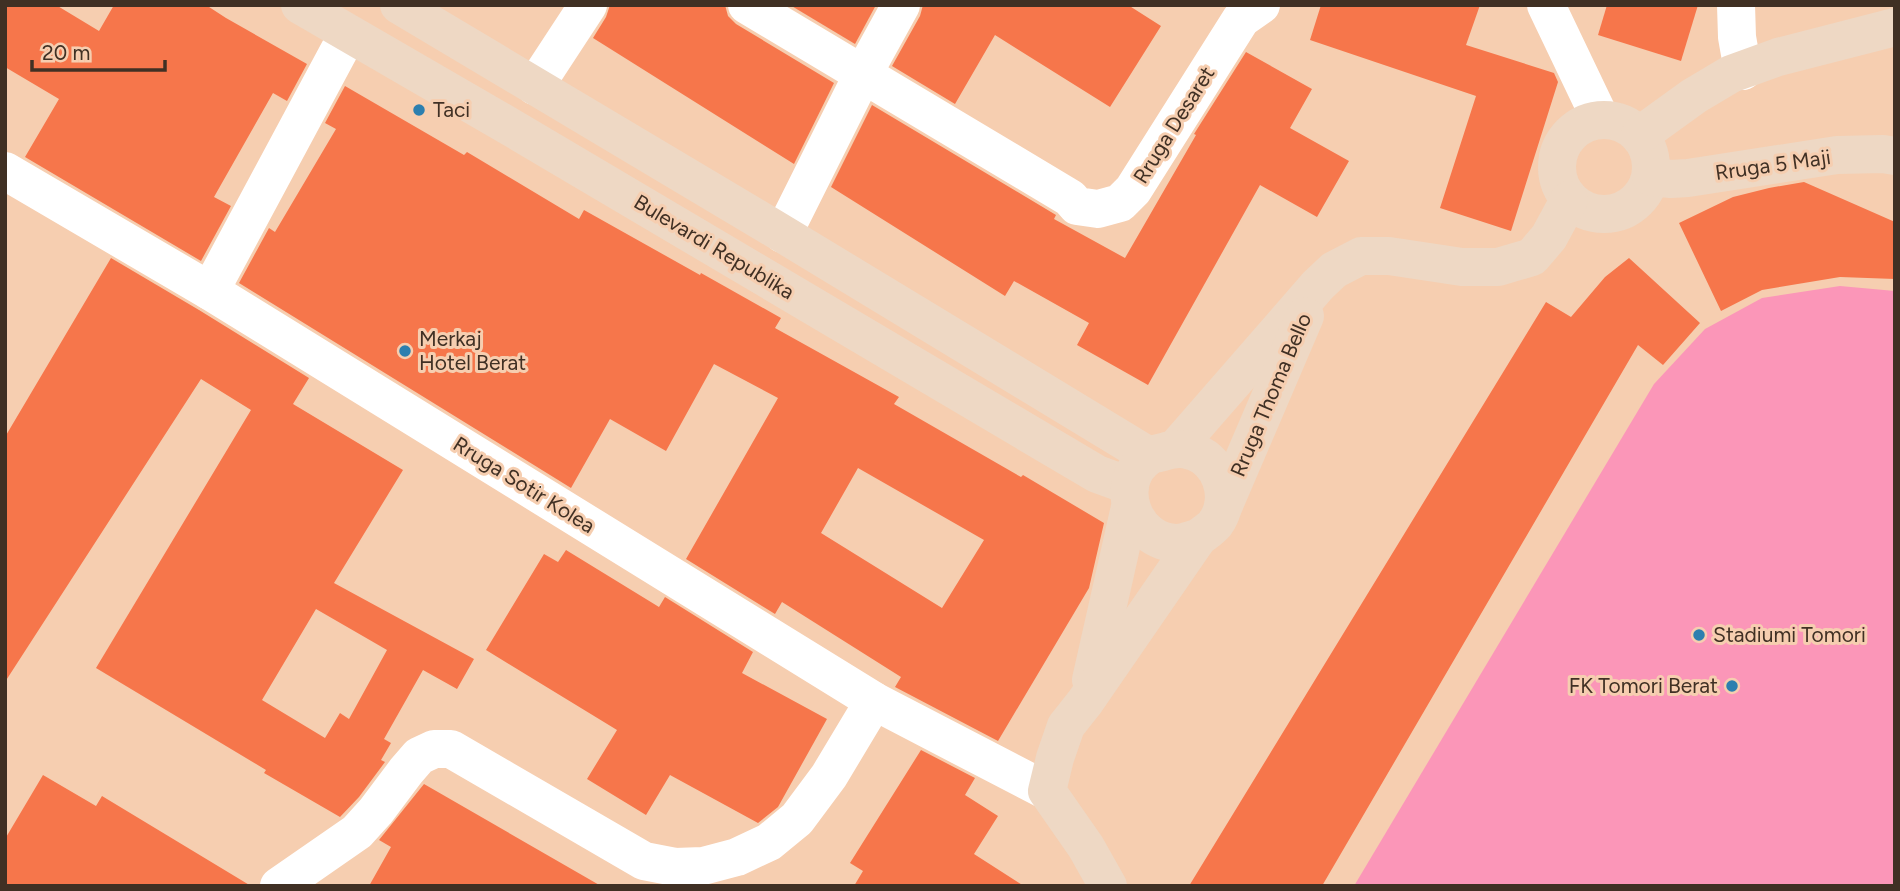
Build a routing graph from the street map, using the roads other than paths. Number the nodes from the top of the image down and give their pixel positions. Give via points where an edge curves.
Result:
1 (300, 5) edge
2 (399, 5) edge
3 (587, 5) edge
4 (747, 5) edge
5 (901, 5) edge
6 (1546, 5) edge
7 (1736, 5) edge
8 (1238, 10) edge
9 (1895, 27) edge
10 (348, 34) junction
11 (1743, 71) junction
12 (863, 74) junction
13 (535, 86) junction
14 (1601, 120) junction
15 (1640, 135) junction
16 (1895, 156) edge
17 (5, 171) edge
18 (1651, 177) junction
19 (1569, 200) junction
20 (783, 234) junction
21 (1318, 285) junction
22 (210, 291) junction
23 (1146, 474) junction
24 (1224, 505) junction
25 (1198, 538) junction
26 (874, 701) junction
27 (1086, 702) junction
28 (1047, 791) junction
29 (279, 886) edge
30 (1108, 886) edge

1 - 10 street, Bulevardi Republika
2 - 13 street
3 - 13 street
4 - 12 street, Rruga Desaret
5 - 12 street
6 - 14 street
7 - 11 street
8 - 12 street, Rruga Desaret via 1133,190 1120,203 1098,209 1077,206
9 - 11 street via 1778,57
10 - 22 street
10 - 23 street, Bulevardi Republika via 1097,474
11 - 15 street via 1694,96
12 - 20 street
13 - 20 street
14 - 15 street via 1622,123
14 - 19 street via 1580,126 1564,141 1557,160 1558,181
15 - 18 street via 1650,155
16 - 18 street, Rruga 5 Maji via 1837,155 1688,177
17 - 22 street, Rruga Sotir Kolea
18 - 19 street via 1643,196 1627,209 1607,215 1586,211
19 - 21 street, Rruga Thoma Bello via 1532,257 1498,267 1462,267 1361,256
20 - 23 street
21 - 23 street, Rruga Thoma Bello
21 - 24 street, Rruga Thoma Bello
22 - 26 street, Rruga Sotir Kolea
23 - 24 street, Rruga Thoma Bello via 1197,452 1213,464 1223,484
23 - 25 street via 1140,526 1157,538 1178,543
23 - 27 street, Rruga Thoma Bello
24 - 25 street, Rruga Thoma Bello via 1215,524
25 - 27 street, Rruga Thoma Bello
26 - 28 street, Rruga Sotir Kolea
26 - 29 street via 830,776 797,820 769,842 737,857 703,866 644,861 452,749 434,749 419,756 357,832
27 - 28 street, Rruga Thoma Bello via 1066,726
28 - 30 street

